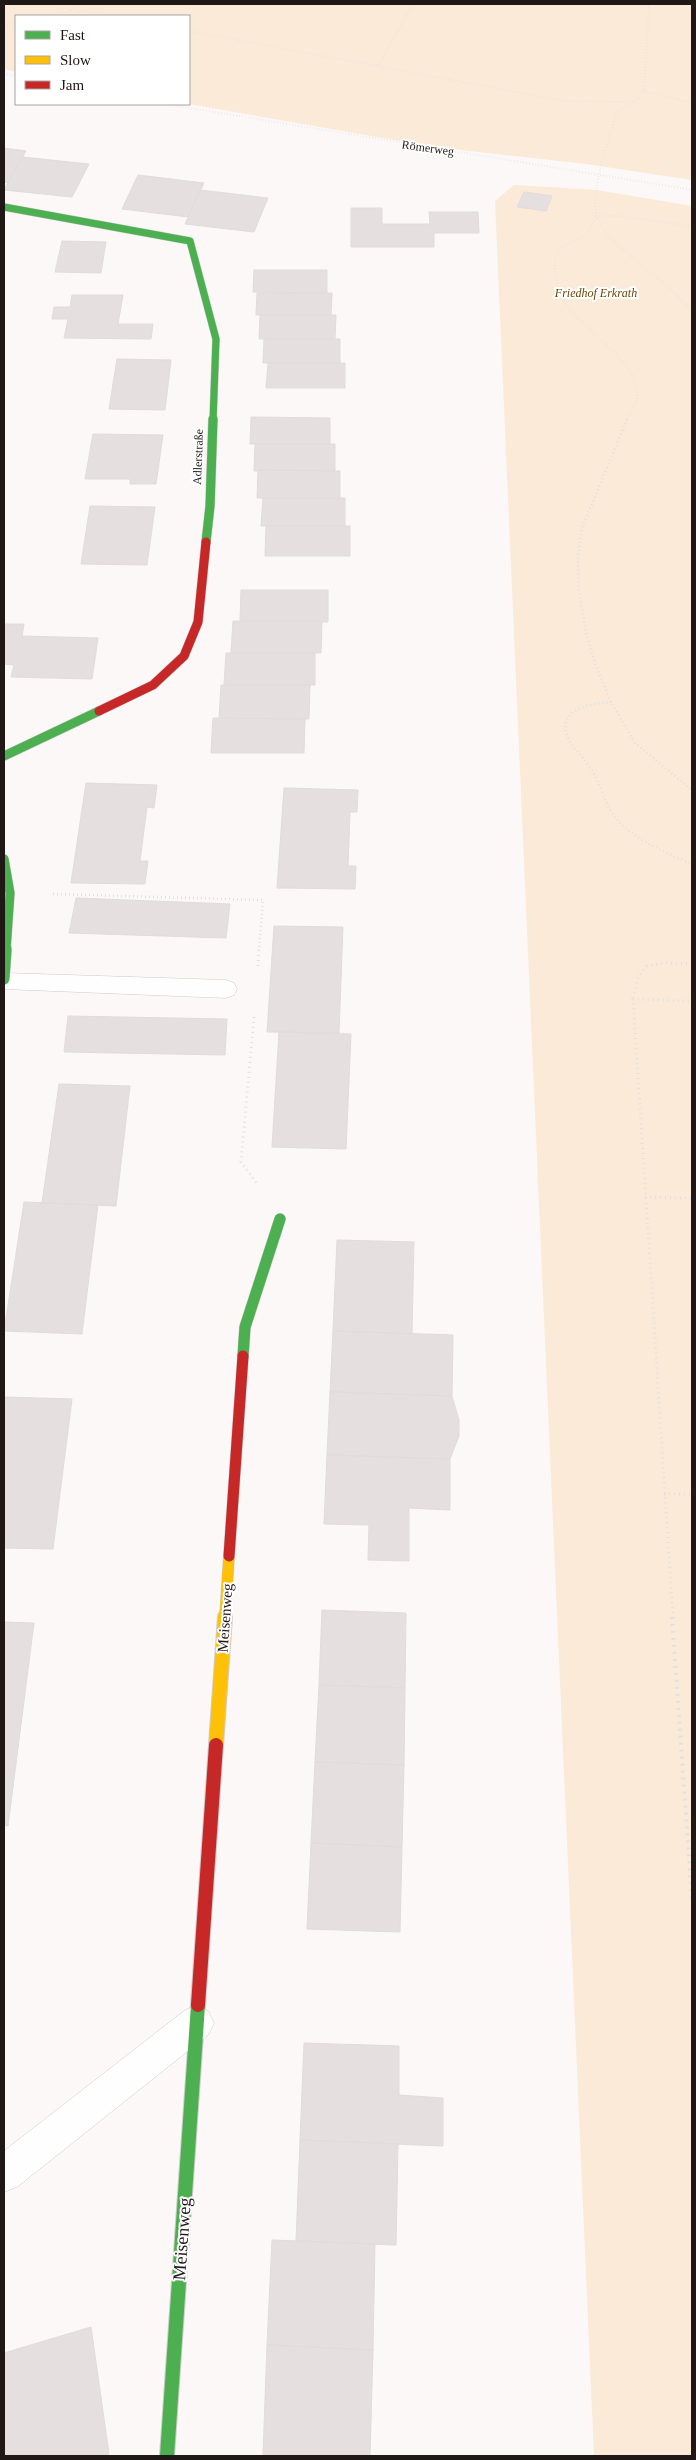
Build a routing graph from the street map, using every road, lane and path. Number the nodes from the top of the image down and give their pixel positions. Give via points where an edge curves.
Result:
1 (78, 4) edge
2 (414, 4) edge
3 (638, 4) edge
4 (71, 10) junction
5 (55, 15) edge
6 (102, 15) edge
7 (190, 31) edge
8 (378, 65) junction
9 (644, 91) junction
10 (635, 102) junction
11 (692, 103) edge
12 (169, 105) edge
13 (601, 173) junction
14 (692, 190) edge
15 (4, 208) edge
16 (596, 216) junction
17 (692, 226) edge
18 (692, 312) edge
19 (611, 702) junction
20 (4, 756) edge
21 (692, 790) edge
22 (4, 858) edge
23 (692, 864) edge
24 (692, 964) edge
25 (4, 980) edge
26 (226, 989) dead end
27 (633, 998) junction
28 (692, 1001) edge
29 (645, 1197) junction
30 (692, 1198) edge
31 (280, 1219) dead end
32 (664, 1494) junction
33 (692, 1494) edge
34 (691, 1868) edge
35 (692, 1900) edge
36 (196, 2023) junction
37 (4, 2174) edge
38 (167, 2456) edge

1 - 4 path
2 - 8 path
3 - 9 path via 649,5
4 - 5 path
4 - 6 path
7 - 8 path
8 - 10 path via 565,101
9 - 10 path
9 - 11 path
10 - 13 path via 617,111
12 - 13 path, Römerweg via 289,127
13 - 14 path, Römerweg
13 - 16 path via 595,198
15 - 20 street, Adlerstraße via 190,240 216,339 208,525 198,622 184,656 153,684
16 - 17 path
16 - 18 path via 609,238 672,290
16 - 19 path via 584,235 562,244 555,255 554,269 560,293 571,314 612,351 636,382 637,396 582,528 578,557 579,592 586,633
19 - 21 path via 635,744
19 - 23 path via 577,708 568,716 569,740 593,773 604,802 614,817 634,834
22 - 25 street via 10,893
24 - 27 path via 647,966 638,977
25 - 26 lane
27 - 28 path
27 - 29 path
29 - 30 path
29 - 32 path
31 - 36 street, Meisenweg via 245,1327
32 - 33 path
32 - 34 path
34 - 35 path
36 - 37 street
36 - 38 street, Meisenweg

